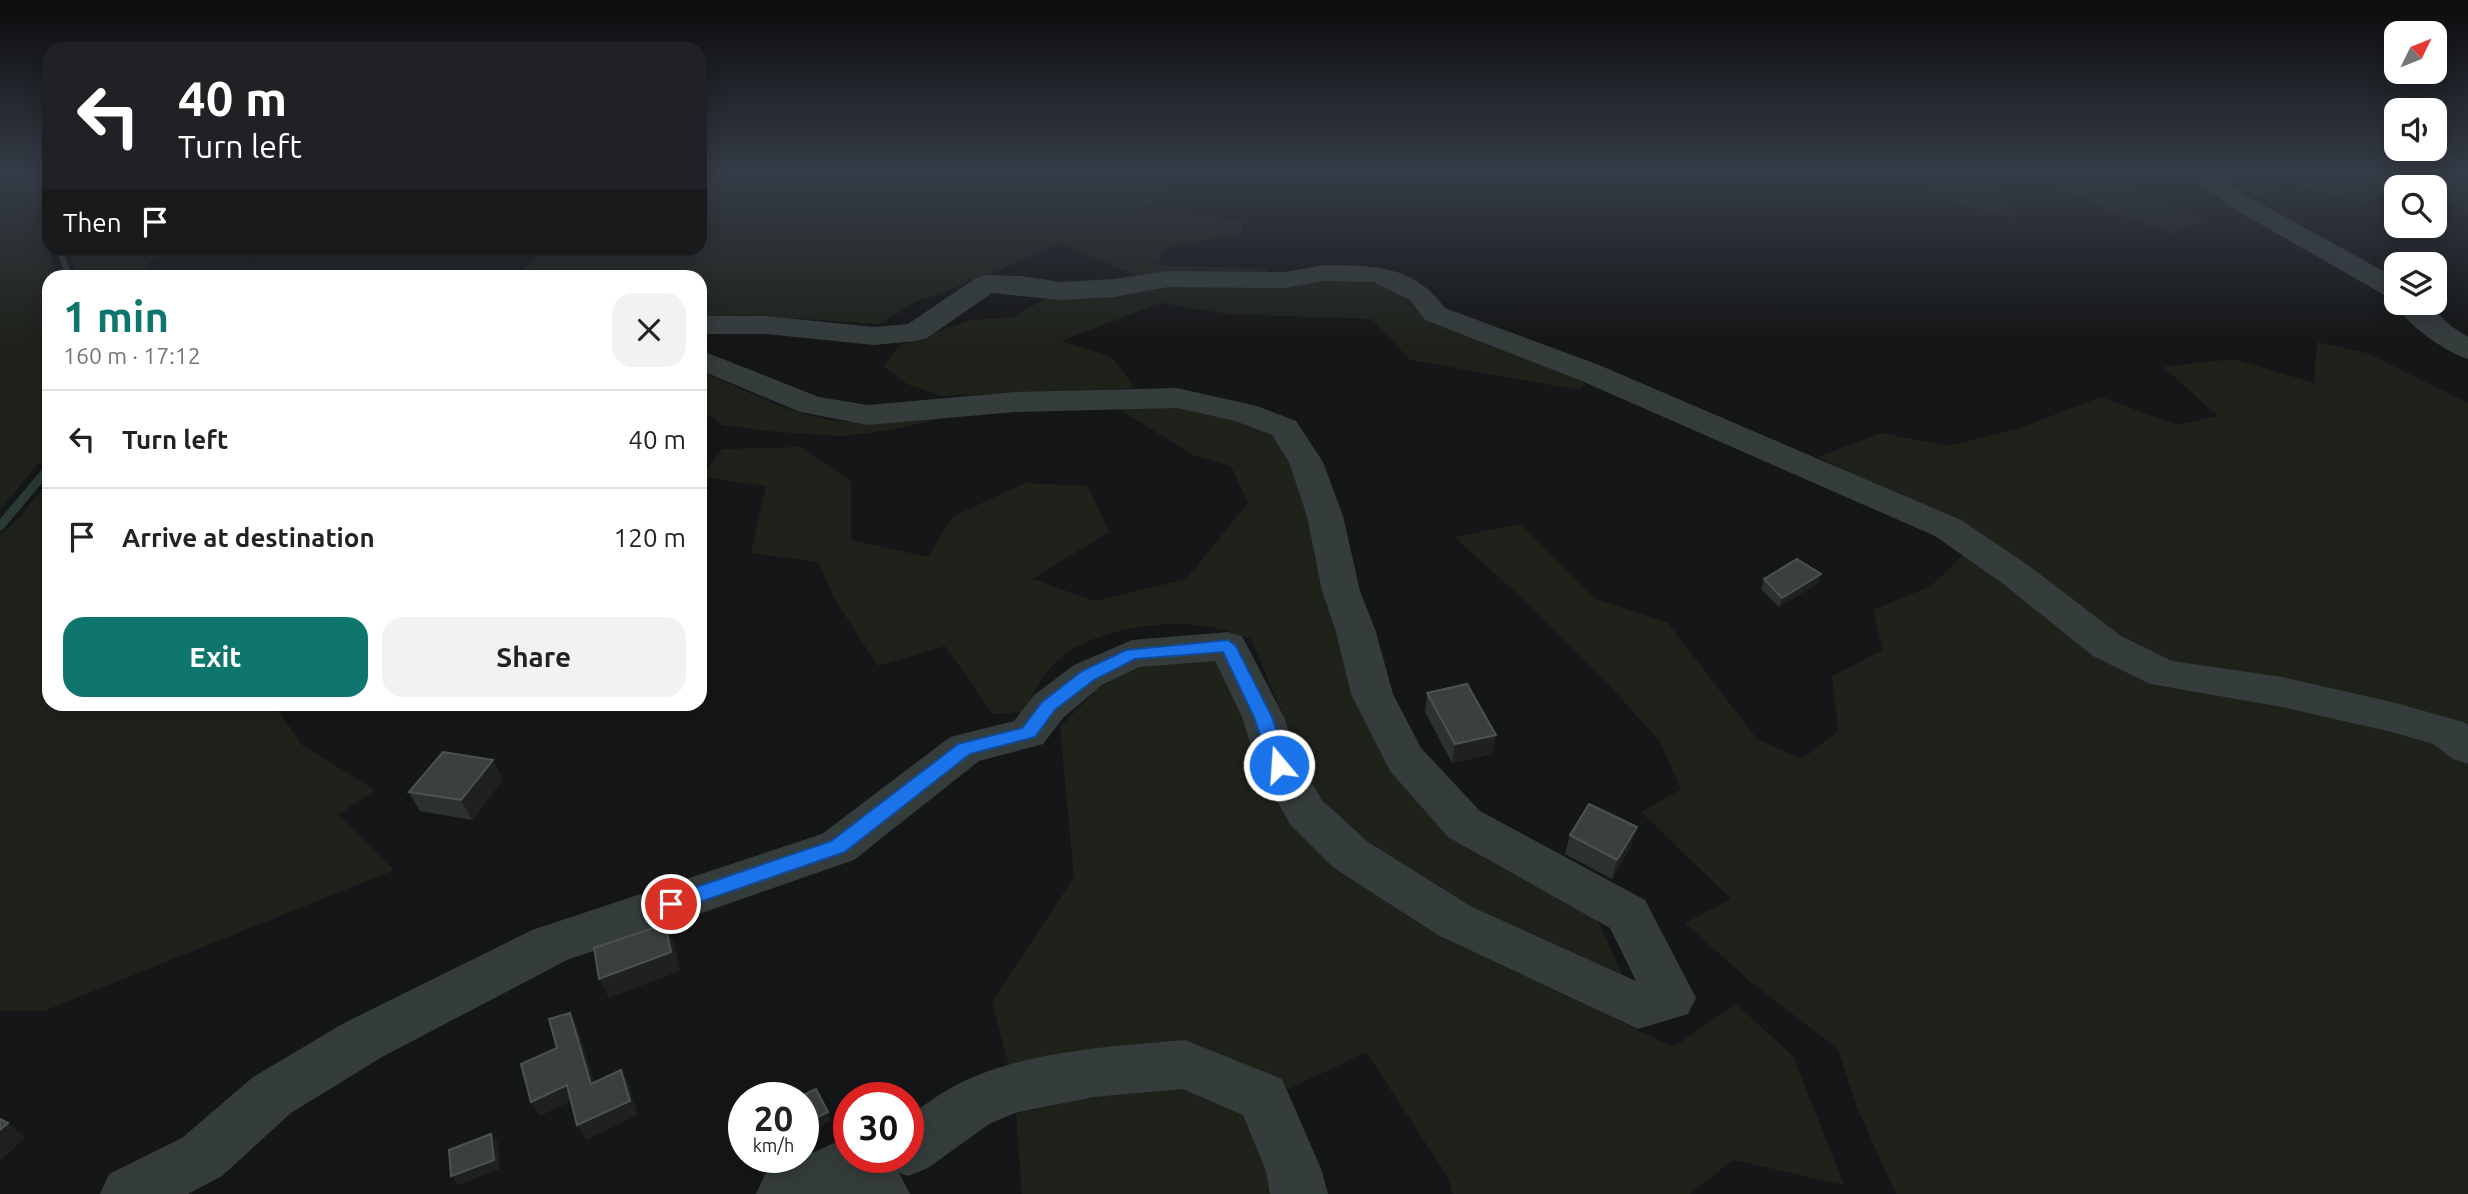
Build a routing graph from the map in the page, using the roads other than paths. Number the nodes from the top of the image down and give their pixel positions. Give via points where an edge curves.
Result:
1 (2287, 229) edge
2 (2384, 283) edge
3 (2422, 315) edge
4 (707, 325) edge
5 (2468, 350) edge
6 (707, 362) edge
7 (2468, 748) edge
8 (924, 1138) edge
9 (891, 1173) edge
10 (129, 1194) edge
11 (785, 1194) edge
12 (882, 1194) edge
13 (1299, 1194) edge

1 - 2 street
3 - 5 street
4 - 7 street via 766,325 874,336 916,332 986,284 1061,291 1168,279 1284,280 1324,273 1378,274 1420,294 1435,314 1588,372 1948,528 2107,646 2164,674 2282,692 2392,717 2448,733
6 - 10 street via 811,405 868,415 1015,402 1177,398 1245,413 1284,428 1306,462 1372,694 1405,759 1464,824 1628,914 1670,998 1638,1006 1455,920 1351,855 1306,812 1279,765 1263,717 1228,646 1132,654 1088,675 1049,706 1028,733 965,748 838,847 550,945 363,1040 272,1095 202,1157
8 - 13 street via 970,1107 1012,1089 1094,1072 1185,1064 1263,1097
9 - 12 street
11 - 12 street via 843,1166

